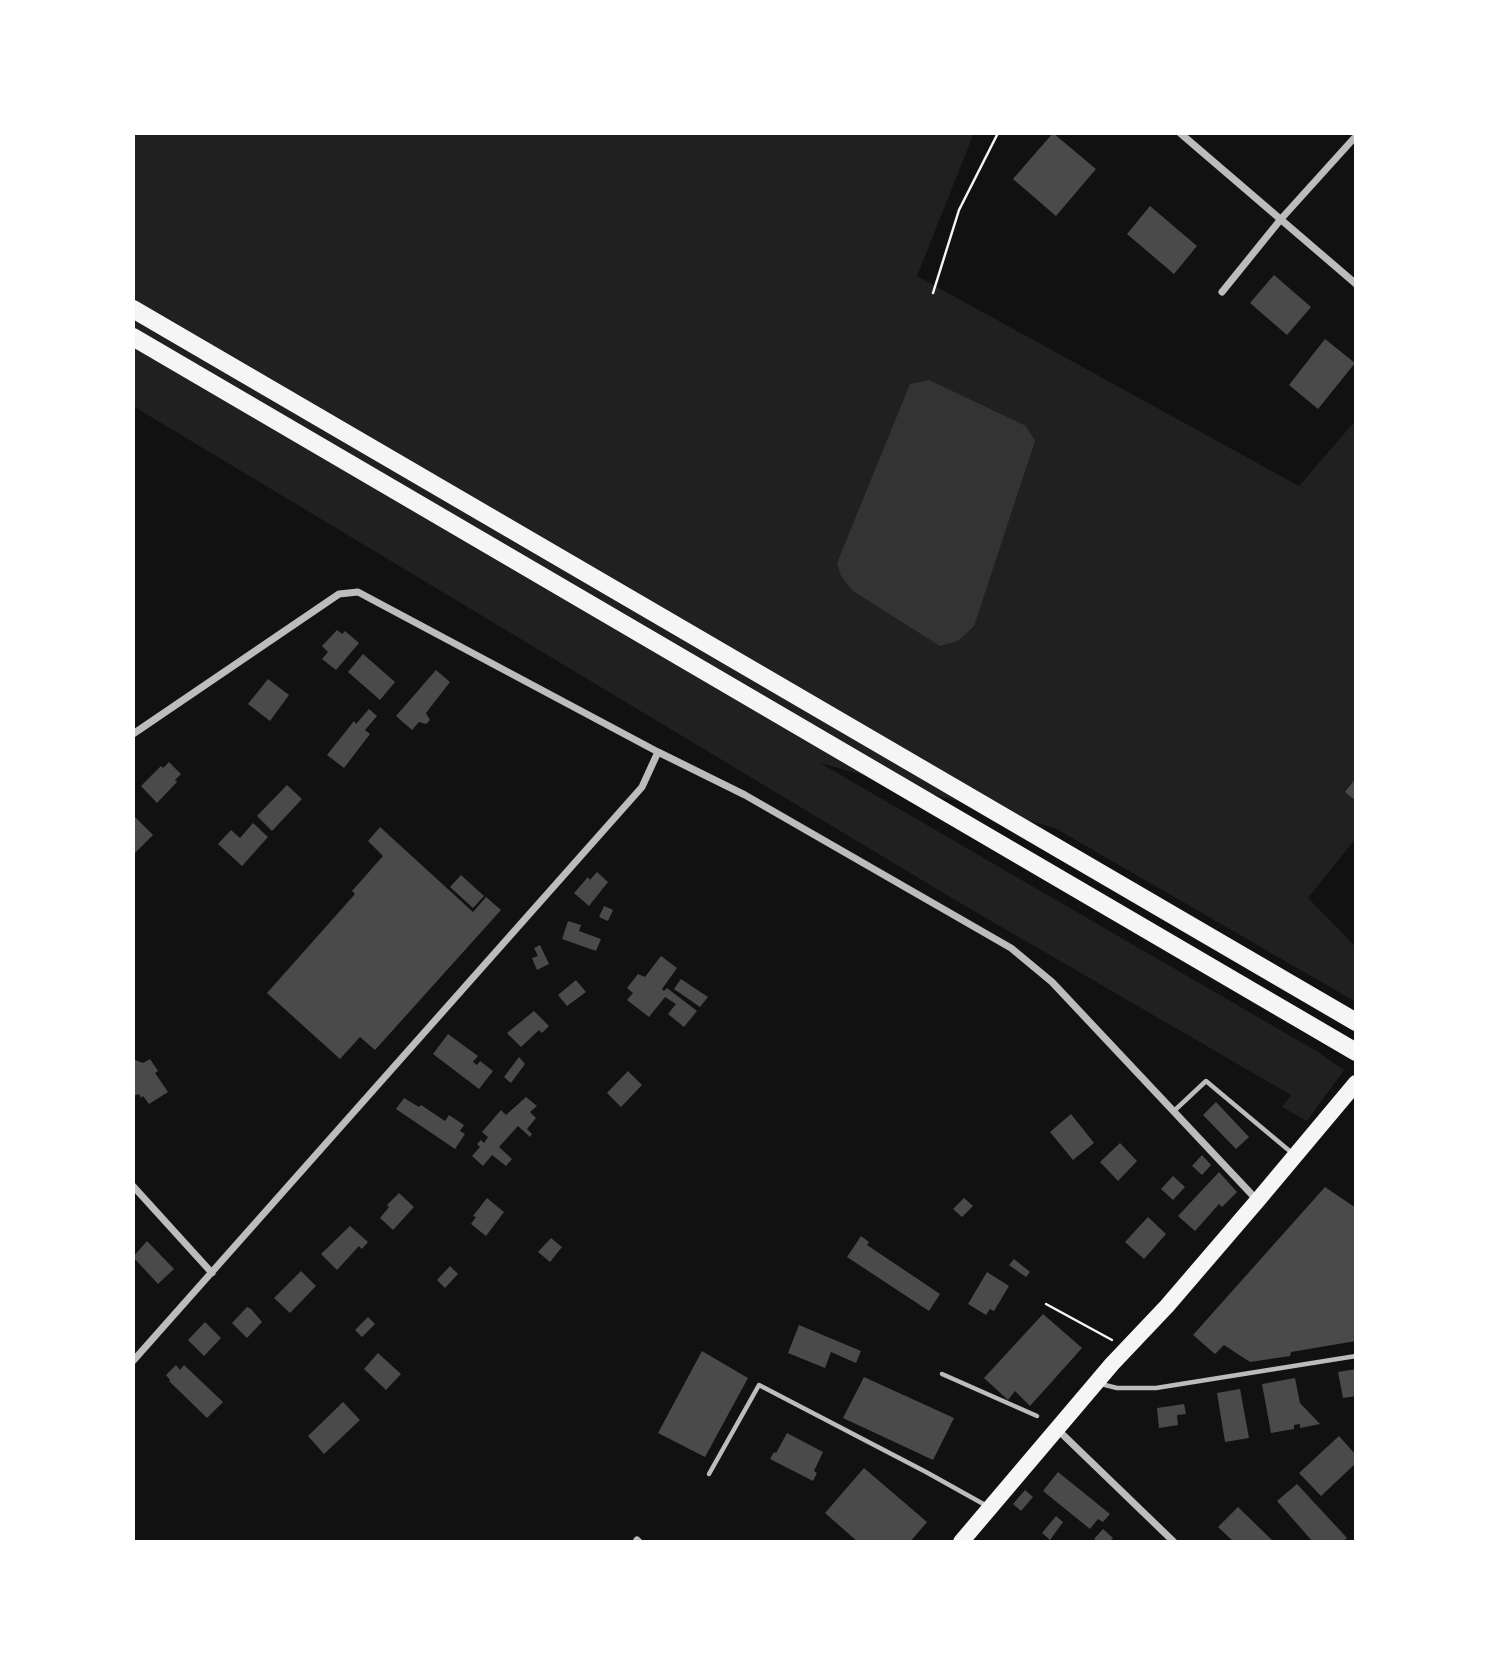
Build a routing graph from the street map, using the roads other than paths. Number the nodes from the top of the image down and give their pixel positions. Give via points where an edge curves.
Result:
1 (1180, 133) edge
2 (1356, 136) edge
3 (1281, 219) junction
4 (1356, 284) edge
5 (1222, 292) dead end
6 (133, 309) edge
7 (133, 337) edge
8 (133, 734) edge
9 (658, 752) junction
10 (1356, 1022) edge
11 (1356, 1052) edge
12 (1356, 1083) edge
13 (1173, 1112) junction
14 (1295, 1156) junction
15 (133, 1186) edge
16 (1258, 1200) junction
17 (212, 1273) junction
18 (1356, 1356) edge
19 (133, 1361) edge
20 (942, 1374) dead end
21 (1097, 1383) junction
22 (1037, 1416) dead end
23 (1058, 1430) junction
24 (709, 1474) dead end
25 (990, 1508) junction
26 (961, 1542) edge
27 (1174, 1542) edge

1 - 3 street
2 - 3 street
3 - 4 street
3 - 5 street
6 - 10 highway
7 - 11 highway
8 - 9 street via 339,594 358,592
9 - 13 street via 745,795 1012,948 1052,982
9 - 17 street via 642,787
12 - 14 main road
13 - 14 lane via 1206,1081
13 - 16 street
14 - 16 main road
15 - 17 street
16 - 21 main road
17 - 19 street
18 - 21 lane via 1156,1388
20 - 22 lane
21 - 23 main road
23 - 25 main road
23 - 27 street
24 - 25 lane via 759,1385
25 - 26 main road

